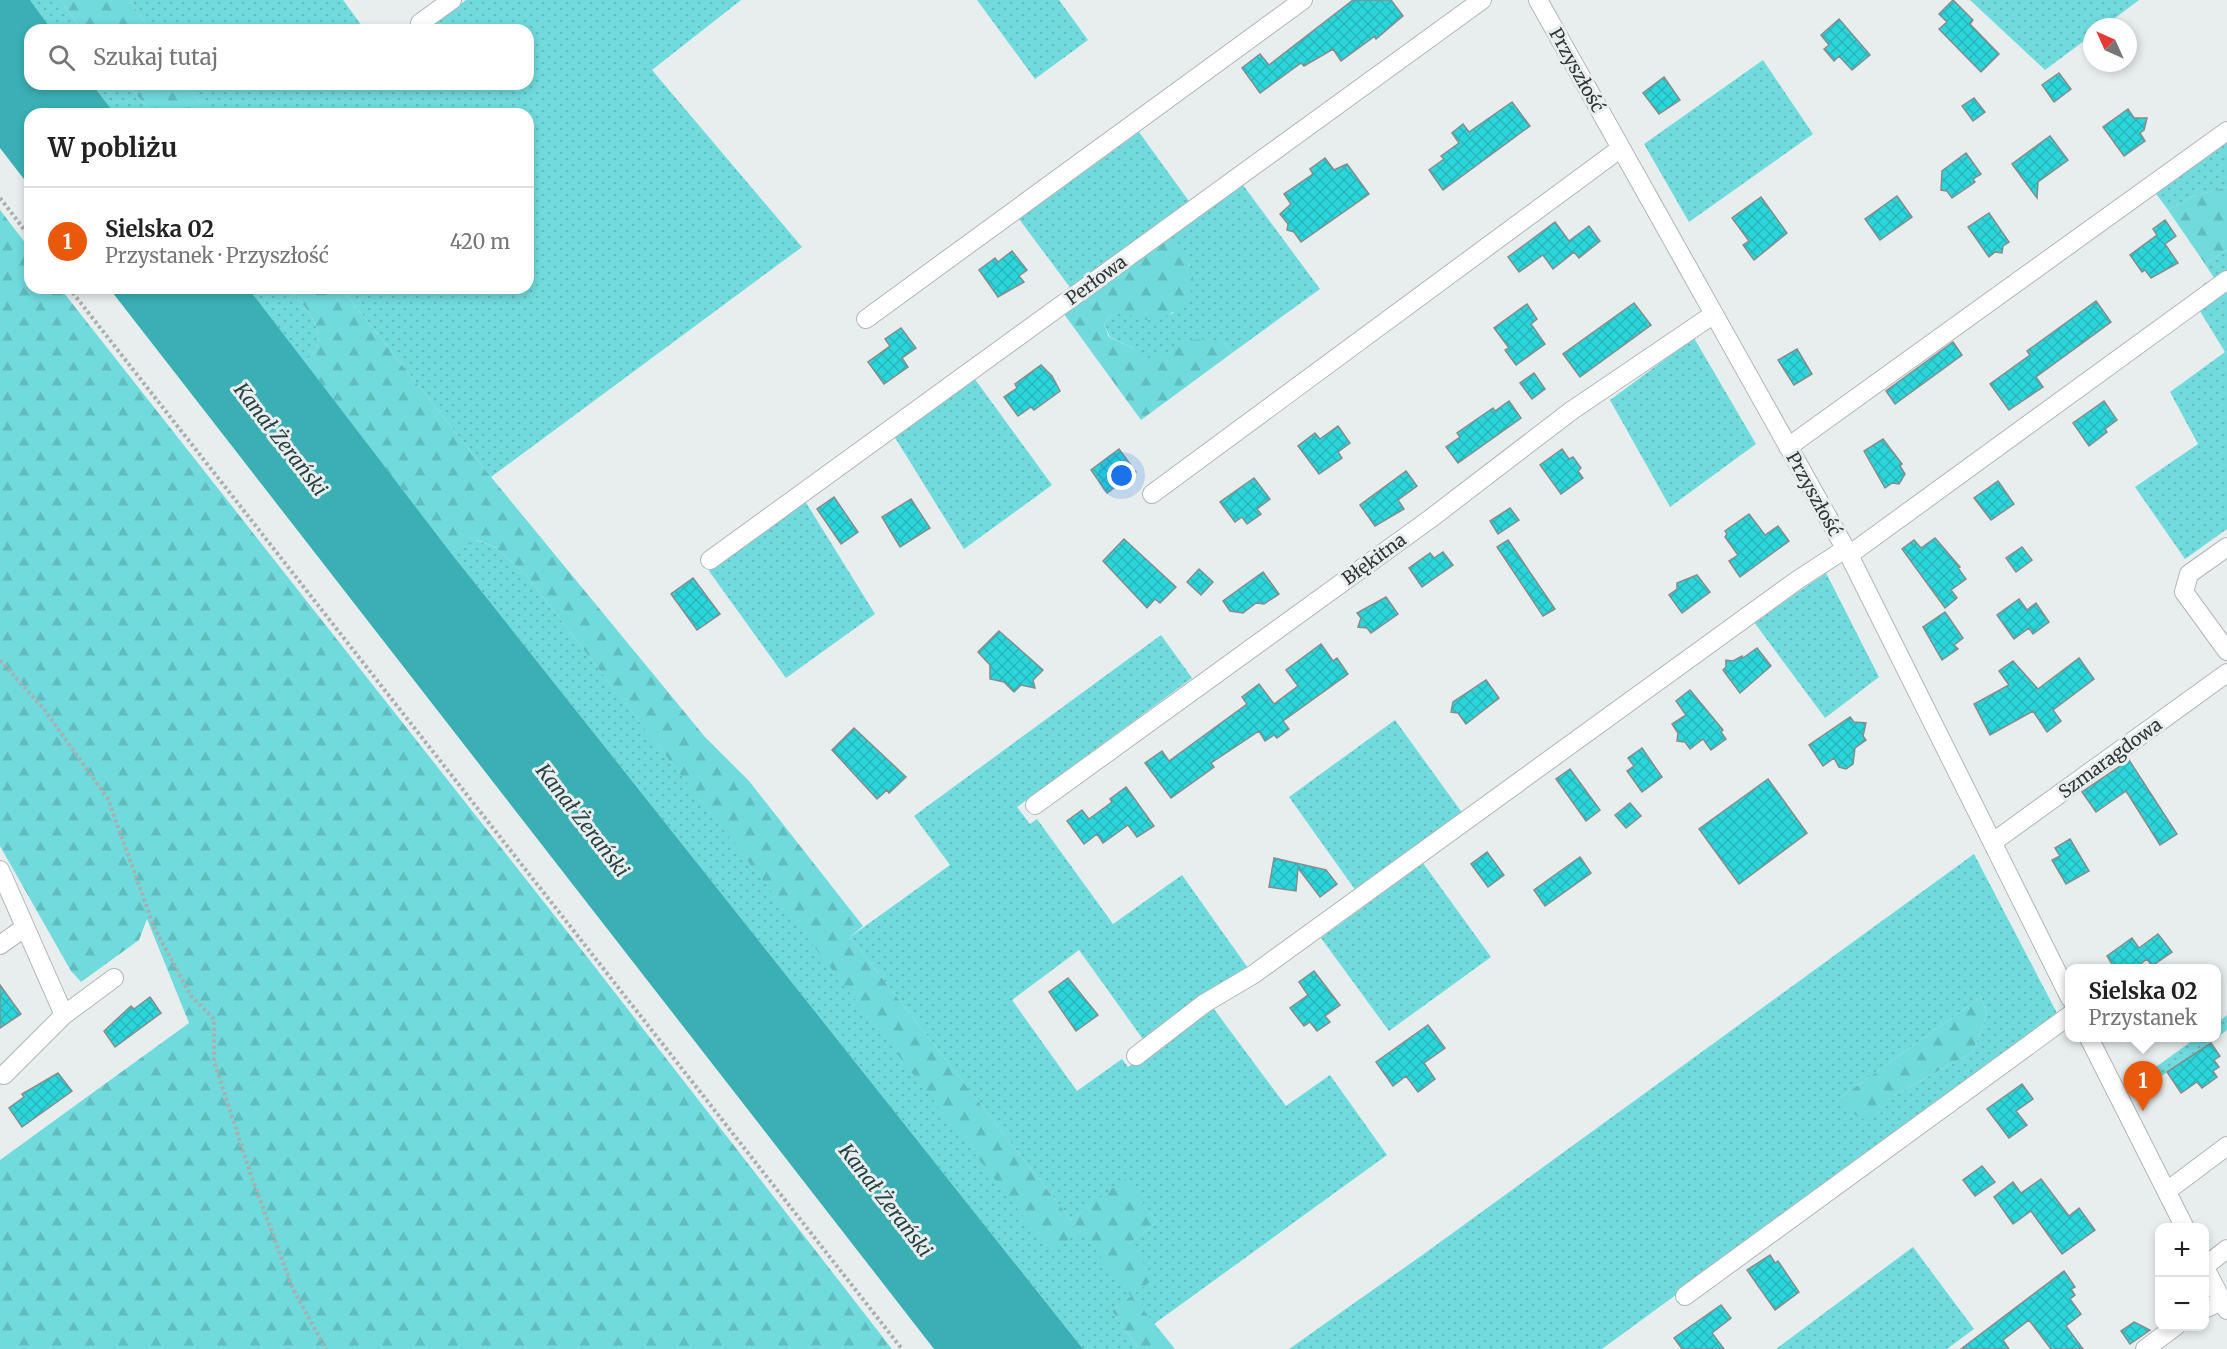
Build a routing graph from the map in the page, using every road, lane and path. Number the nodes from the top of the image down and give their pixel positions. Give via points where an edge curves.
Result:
1 (452, 0) edge
2 (1303, 0) edge
3 (1482, 0) edge
4 (1538, 0) edge
5 (420, 23) dead end
6 (2227, 131) edge
7 (1621, 148) junction
8 (0, 198) edge
9 (24, 229) edge
10 (2227, 280) edge
11 (74, 294) edge
12 (1714, 314) junction
13 (866, 319) dead end
14 (1788, 447) junction
15 (1152, 494) dead end
16 (2227, 547) edge
17 (1847, 552) junction
18 (710, 560) dead end
19 (2227, 651) edge
20 (0, 660) edge
21 (2227, 673) edge
22 (1035, 805) dead end
23 (1993, 842) junction
24 (0, 870) edge
25 (24, 928) junction
26 (0, 945) edge
27 (114, 978) dead end
28 (2065, 989) edge
29 (64, 1015) junction
30 (2065, 1019) edge
31 (2091, 1042) edge
32 (1136, 1056) dead end
33 (4, 1076) dead end
34 (2227, 1146) edge
35 (2167, 1191) junction
36 (2183, 1223) edge
37 (2227, 1249) edge
38 (2209, 1263) edge
39 (2209, 1274) edge
40 (1685, 1296) dead end
41 (2225, 1306) edge
42 (2209, 1308) edge
43 (2169, 1331) edge
44 (326, 1349) edge
45 (902, 1349) edge
46 (2145, 1349) edge

1 - 5 street
2 - 13 street
3 - 18 street, Perłowa
4 - 7 street, Przyszłość
6 - 14 street
7 - 12 street, Przyszłość
7 - 15 street
8 - 9 path
10 - 17 street
11 - 45 path
12 - 14 street, Przyszłość
12 - 22 street, Błękitna via 1571,411 1430,519
14 - 17 street, Przyszłość
16 - 19 street via 2189,574 2184,592
17 - 23 street, Przyszłość
17 - 32 street via 1796,581
20 - 44 path via 44,710 108,799 154,927 191,996 214,1019 214,1061 251,1175 293,1289
21 - 23 street, Szmaragdowa
23 - 28 street, Przyszłość
24 - 25 street
25 - 26 street
25 - 29 street
27 - 29 street
29 - 33 street
30 - 40 street
31 - 35 street
34 - 35 street
35 - 36 street
37 - 38 street
39 - 41 street
41 - 42 street
43 - 46 street

